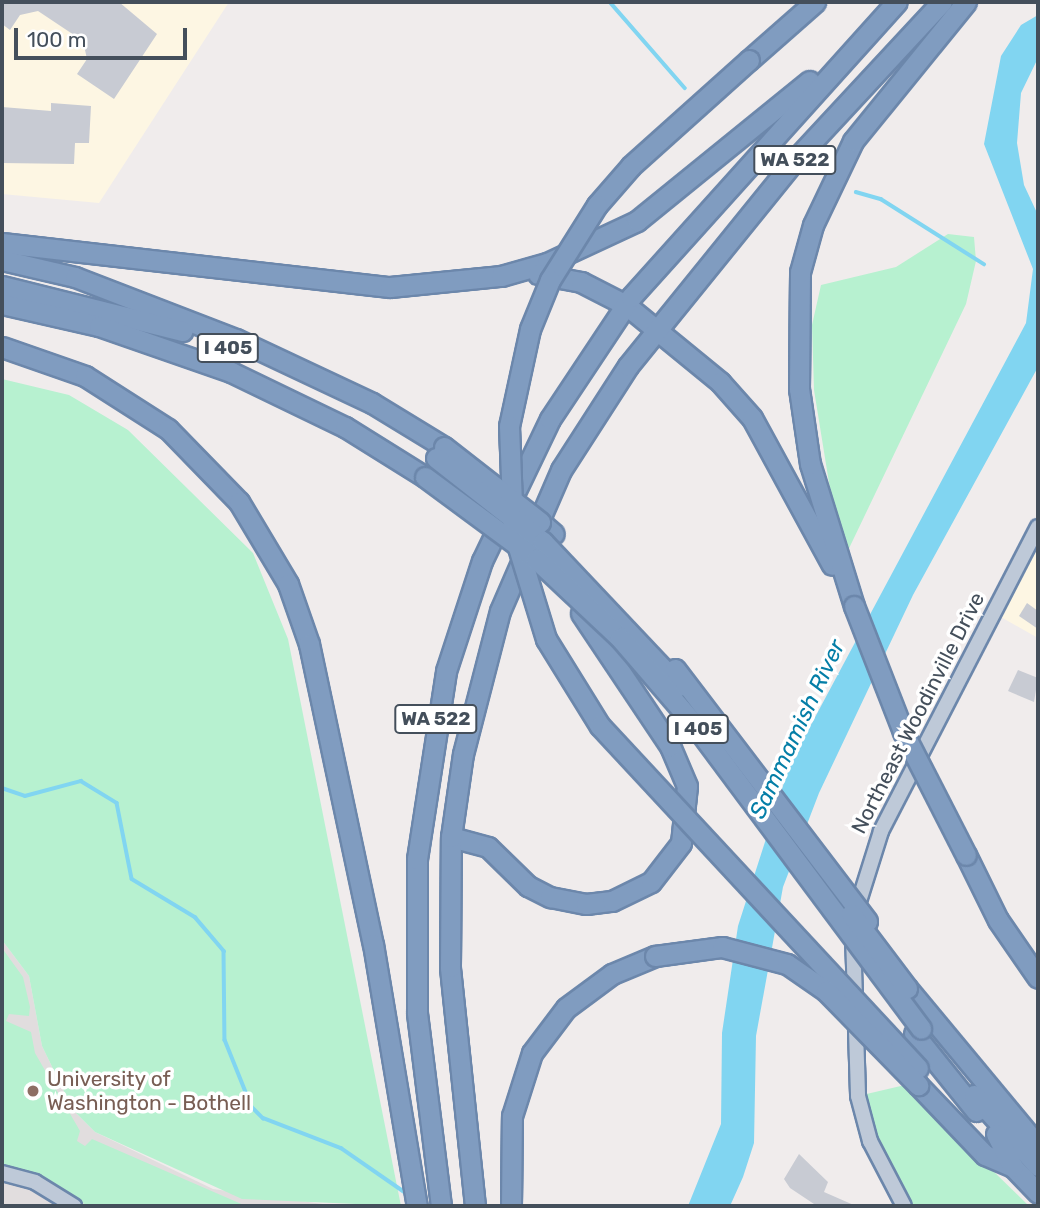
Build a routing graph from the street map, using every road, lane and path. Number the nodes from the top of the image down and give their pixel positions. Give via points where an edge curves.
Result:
1 (815, 2) edge
2 (896, 2) edge
3 (942, 2) edge
4 (966, 2) edge
5 (2, 243) edge
6 (2, 260) edge
7 (501, 276) junction
8 (2, 277) edge
9 (2, 286) edge
10 (2, 304) edge
11 (626, 305) junction
12 (2, 316) edge
13 (658, 327) junction
14 (205, 328) junction
15 (2, 348) edge
16 (440, 453) junction
17 (422, 480) junction
18 (819, 521) junction
19 (1038, 527) edge
20 (581, 612) junction
21 (451, 837) junction
22 (1038, 978) edge
23 (910, 986) junction
24 (917, 1032) junction
25 (918, 1077) junction
26 (1038, 1130) edge
27 (1038, 1146) edge
28 (1008, 1165) junction
29 (1038, 1166) edge
30 (2, 1173) edge
31 (1038, 1193) edge
32 (474, 1198) edge
33 (511, 1205) edge
34 (74, 1206) edge
35 (417, 1206) edge
36 (441, 1206) edge
37 (904, 1206) edge

1 - 25 highway, bridge via 631,166 597,205 550,280 530,329 511,414 513,531 546,639 600,726
2 - 7 highway via 666,201 608,237
2 - 11 highway, WA 522
3 - 13 highway, WA 522 via 794,161
4 - 18 highway via 853,141 803,261 799,389
5 - 7 highway via 390,287
6 - 14 highway via 75,277
7 - 11 highway via 581,282
8 - 14 highway, I 405
9 - 16 highway, I 405 via 82,301 252,357
10 - 17 highway, I 405 via 99,326 231,372 345,427
11 - 13 highway
11 - 36 highway, WA 522 via 515,485 446,671 426,772 415,937
12 - 17 highway, I 405 via 101,337 257,393
13 - 18 highway via 752,418
13 - 21 highway, WA 522 via 594,414 530,535 476,693
14 - 16 highway, I 405 via 316,375
15 - 35 highway via 85,376 125,398 204,461 266,539 309,644
16 - 23 highway, I 405, bridge via 554,534 649,637
17 - 20 highway, I 405, bridge
17 - 24 highway, I 405, bridge via 536,559 620,638 694,724
18 - 22 highway, bridge via 903,732 998,920
19 - 37 main road, Northeast Woodinville Drive via 881,831 853,925 858,1096 870,1141
20 - 21 highway via 670,746 687,786 681,843 651,882 612,901 550,897 528,886 488,847
20 - 24 highway, I 405 via 648,684
21 - 32 highway, WA 522 via 450,968
23 - 26 highway, I 405
23 - 27 highway, I 405
24 - 28 highway, I 405 via 1009,1151
24 - 29 highway, I 405
25 - 28 highway
25 - 33 highway, bridge via 826,991 787,964 722,947 655,956 595,986 541,1038 512,1115
28 - 31 highway, I 405
30 - 34 main road via 35,1182

